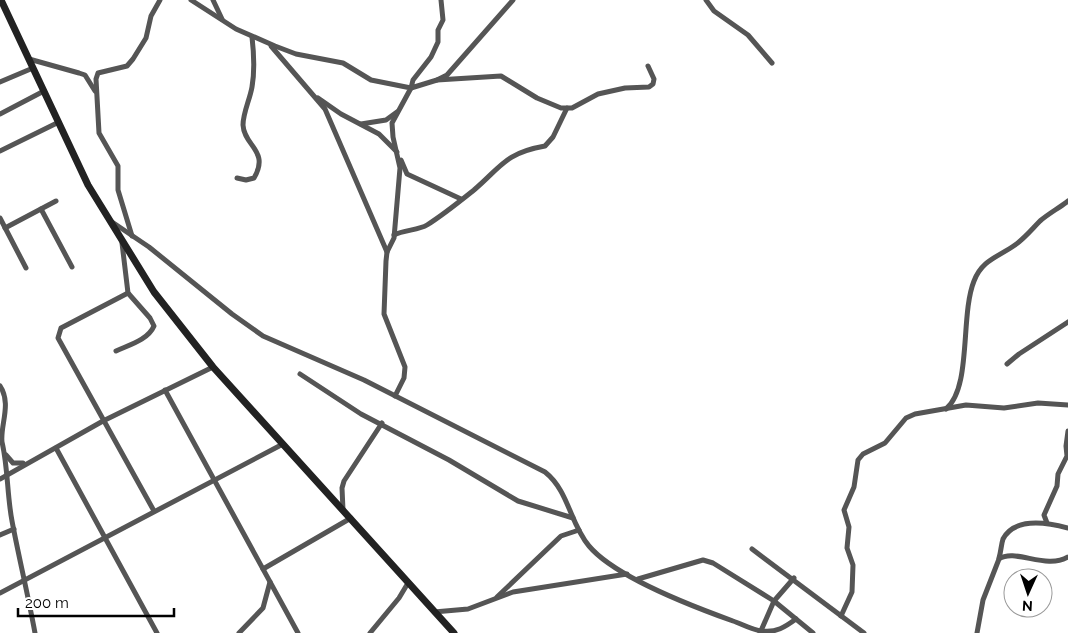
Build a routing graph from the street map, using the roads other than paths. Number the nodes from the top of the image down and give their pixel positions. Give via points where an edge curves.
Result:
1 (1, 0) edge
2 (160, 0) edge
3 (195, 0) edge
4 (213, 0) edge
5 (441, 0) edge
6 (706, 0) edge
7 (514, 1) edge
8 (222, 20) junction
9 (252, 37) junction
10 (270, 44) junction
11 (29, 59) junction
12 (772, 63) dead end
13 (648, 66) dead end
14 (33, 68) junction
15 (437, 80) junction
16 (0, 82) edge
17 (411, 88) junction
18 (44, 91) junction
19 (96, 91) junction
20 (314, 95) junction
21 (567, 108) junction
22 (398, 111) junction
23 (0, 114) edge
24 (58, 122) junction
25 (360, 124) junction
26 (0, 151) edge
27 (398, 154) junction
28 (237, 178) dead end
29 (461, 200) junction
30 (56, 201) dead end
31 (1068, 201) edge
32 (41, 209) junction
33 (0, 218) edge
34 (107, 219) junction
35 (5, 228) junction
36 (394, 235) junction
37 (132, 236) junction
38 (122, 243) junction
39 (387, 252) junction
40 (72, 267) dead end
41 (26, 268) dead end
42 (128, 293) junction
43 (1068, 322) edge
44 (116, 351) dead end
45 (1007, 364) dead end
46 (213, 366) junction
47 (300, 374) dead end
48 (0, 386) edge
49 (165, 390) junction
50 (395, 396) junction
51 (1068, 405) edge
52 (945, 409) junction
53 (103, 421) junction
54 (382, 423) junction
55 (2, 426) edge
56 (1068, 431) edge
57 (283, 444) junction
58 (56, 448) junction
59 (5, 454) junction
60 (27, 463) junction
61 (6, 476) junction
62 (0, 479) edge
63 (214, 479) junction
64 (344, 510) junction
65 (154, 512) junction
66 (350, 518) junction
67 (573, 518) junction
68 (1047, 523) junction
69 (1068, 528) edge
70 (14, 529) junction
71 (579, 530) junction
72 (0, 536) edge
73 (107, 537) junction
74 (752, 549) dead end
75 (1068, 557) edge
76 (999, 559) junction
77 (263, 569) junction
78 (627, 574) junction
79 (794, 578) junction
80 (637, 579) junction
81 (25, 581) junction
82 (270, 582) junction
83 (408, 582) junction
84 (0, 593) edge
85 (494, 599) junction
86 (774, 601) junction
87 (434, 612) junction
88 (842, 616) junction
89 (796, 619) junction
90 (761, 632) edge
91 (35, 633) edge
92 (157, 633) edge
93 (239, 633) edge
94 (298, 633) edge
95 (370, 633) edge
96 (454, 633) edge
97 (813, 633) edge
98 (864, 633) edge
99 (976, 633) edge

1 - 11 main road
2 - 19 street via 151,16 146,38 133,59 127,66 98,74
3 - 8 street
4 - 8 street
5 - 17 street via 443,20 438,30 438,42
6 - 12 street via 714,11 748,35
7 - 15 street via 455,67
8 - 9 street
9 - 10 street
9 - 28 street via 252,86 243,124 244,132 257,149 259,170 254,178
10 - 17 street via 296,54 343,63 371,80
10 - 20 street
11 - 14 main road
11 - 19 street via 79,72
13 - 21 street via 654,79 649,87 598,94
14 - 16 street
14 - 18 main road
15 - 17 street
15 - 21 street via 501,76 537,98
17 - 22 street
18 - 23 street
18 - 24 main road
19 - 37 street via 99,133 118,166 118,190
20 - 25 street
20 - 39 street via 324,109
21 - 29 street via 545,146 501,163
22 - 25 street via 386,120
22 - 27 street via 392,123
24 - 26 street
24 - 34 main road
25 - 27 street via 379,134
27 - 29 street via 407,174
27 - 36 street via 400,182
29 - 36 street via 424,227 406,229
30 - 32 street
31 - 52 street via 1015,245 987,260 974,281 964,326 964,363 953,403
32 - 35 street
32 - 40 street
33 - 35 street
34 - 37 street
34 - 38 main road
35 - 41 street
36 - 39 street
37 - 50 street via 263,336
38 - 42 street
38 - 46 main road via 154,292
39 - 50 street via 384,314 405,367 404,378
42 - 44 street via 154,326 151,333
42 - 53 street via 61,328 58,333
43 - 45 street
46 - 49 street
46 - 57 main road
47 - 54 street via 361,414
48 - 55 street via 4,395
49 - 53 street
49 - 63 street
50 - 67 street via 545,472 562,491
51 - 52 street via 1038,403 1010,408 966,406
52 - 88 street via 906,418 884,443 858,460 854,487 844,510 850,527 847,548 853,565 852,592
53 - 58 street
53 - 65 street
54 - 64 street via 344,481
54 - 67 street via 518,501
55 - 59 street
56 - 68 street via 1067,456 1044,515
57 - 63 street
57 - 64 main road
58 - 60 street
58 - 73 street
59 - 60 street via 13,463
59 - 61 street
60 - 61 street
61 - 62 street
61 - 70 street
63 - 65 street
63 - 77 street
64 - 66 main road
65 - 73 street
66 - 77 street
66 - 83 main road
67 - 71 street
68 - 69 street
68 - 76 street via 1033,522 1013,529 1003,540
70 - 72 street
70 - 81 street
71 - 78 street via 589,546
71 - 85 street via 561,536
73 - 81 street
73 - 92 street
74 - 79 street
75 - 76 street via 1046,562 1009,556
76 - 99 street via 983,600
77 - 82 street
78 - 80 street
78 - 85 street via 513,592
79 - 86 street
79 - 88 street
80 - 86 street via 703,560
80 - 90 street
81 - 84 street
81 - 91 street
82 - 93 street via 263,608
82 - 94 street
83 - 87 main road
83 - 95 street
85 - 87 street via 468,609
86 - 89 street
86 - 90 street
87 - 96 main road
88 - 98 street
89 - 90 street via 782,630
89 - 97 street

